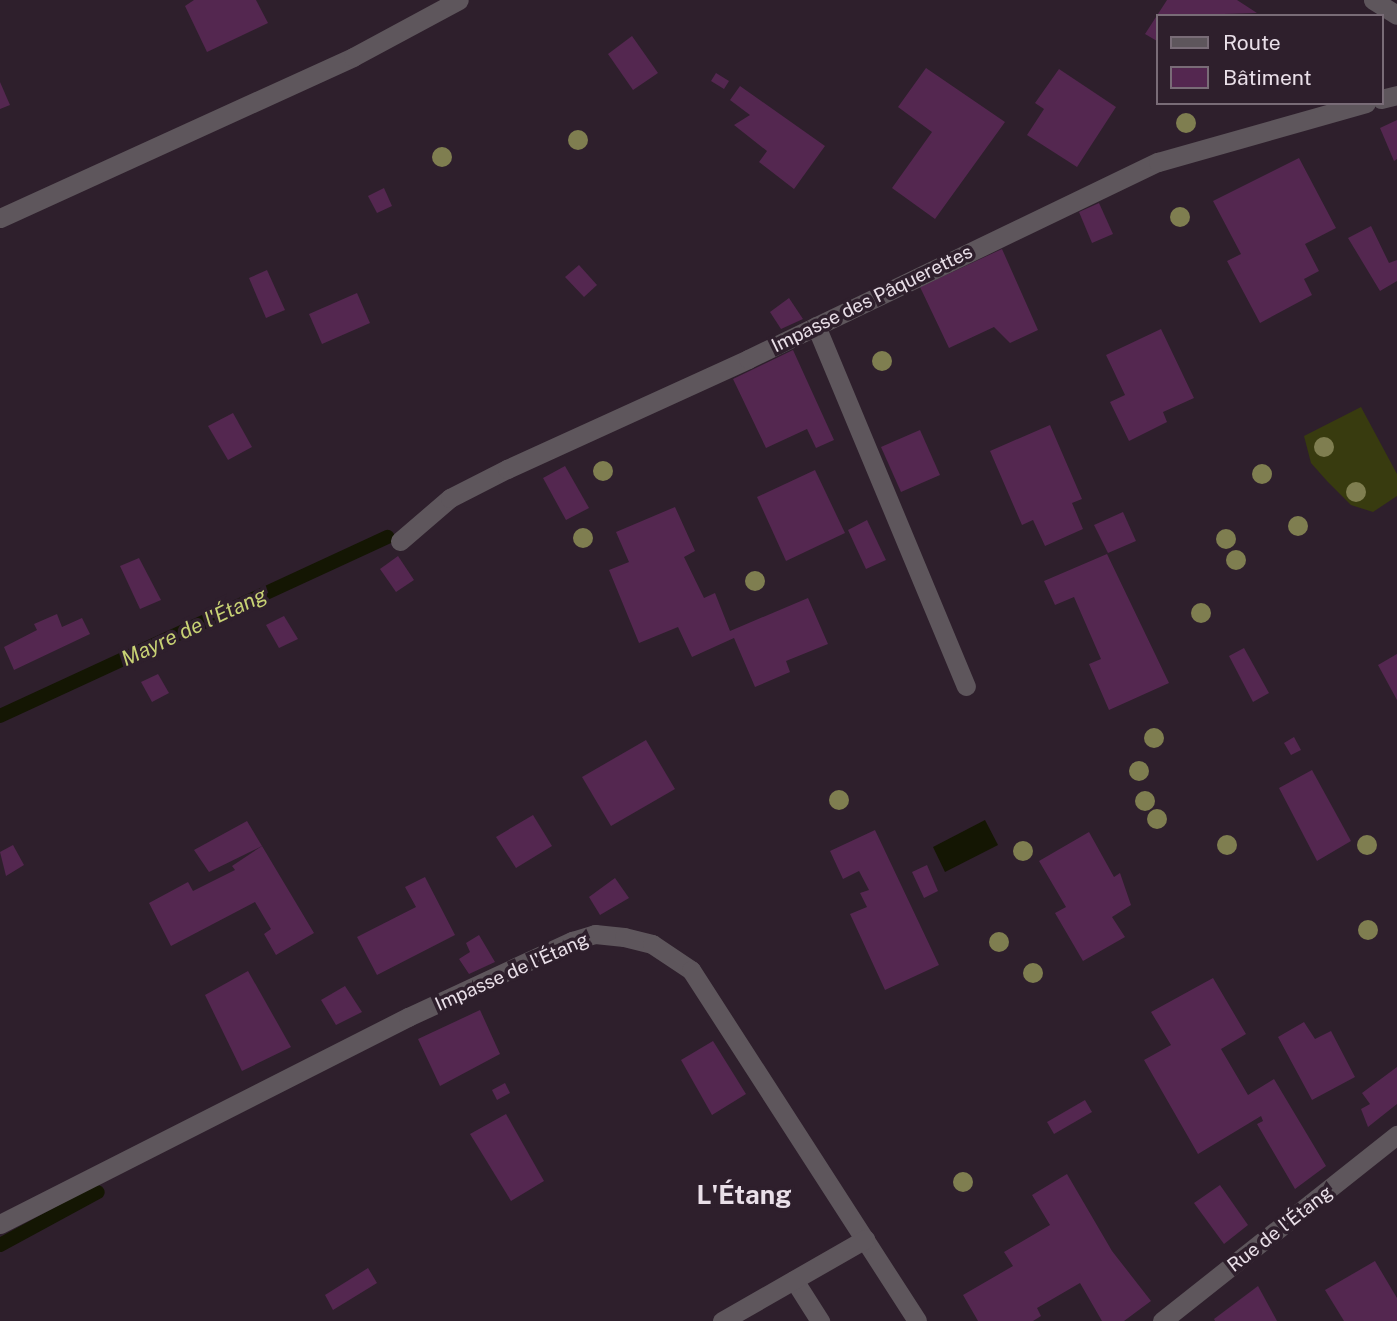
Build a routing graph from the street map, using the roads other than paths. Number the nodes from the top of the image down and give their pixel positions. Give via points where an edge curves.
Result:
1 (459, 0) edge
2 (1373, 0) edge
3 (1397, 15) edge
4 (1359, 105) edge
5 (0, 218) edge
6 (816, 326) junction
7 (400, 541) dead end
8 (966, 687) dead end
9 (1397, 1135) edge
10 (0, 1224) edge
11 (865, 1239) junction
12 (794, 1280) junction
13 (722, 1321) edge
14 (820, 1321) edge
15 (917, 1321) edge
16 (1162, 1321) edge

1 - 5 street via 353,57
2 - 3 street
4 - 6 street, Impasse des Pâquerettes via 1158,162
6 - 7 street, Impasse des Pâquerettes via 450,498
6 - 8 street
9 - 16 street, Rue de l'Étang
10 - 11 street, Impasse de l'Étang via 408,1017 595,934 652,944 691,970
11 - 12 street
11 - 15 street, Impasse de l'Étang
12 - 13 street
12 - 14 street

